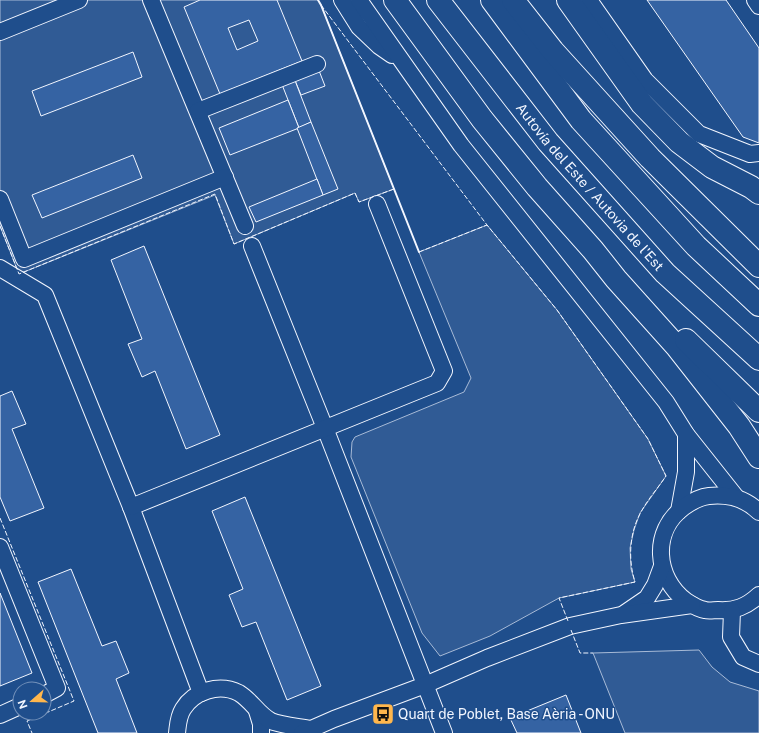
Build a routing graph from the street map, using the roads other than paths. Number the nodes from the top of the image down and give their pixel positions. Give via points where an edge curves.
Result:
1 (79, 0) edge
2 (151, 0) edge
3 (342, 0) edge
4 (359, 0) edge
5 (395, 0) edge
6 (438, 0) edge
7 (492, 0) edge
8 (513, 0) edge
9 (568, 0) edge
10 (589, 0) edge
11 (755, 0) edge
12 (759, 6) edge
13 (0, 32) edge
14 (403, 63) junction
15 (317, 64) dead end
16 (198, 111) junction
17 (679, 142) junction
18 (759, 153) edge
19 (224, 177) junction
20 (759, 178) edge
21 (759, 193) edge
22 (0, 199) edge
23 (377, 204) dead end
24 (245, 226) dead end
25 (252, 246) dead end
26 (593, 250) junction
27 (759, 266) edge
28 (0, 268) edge
29 (759, 305) edge
30 (759, 359) edge
31 (759, 411) edge
32 (325, 428) junction
33 (686, 434) junction
34 (759, 457) edge
35 (736, 497) junction
36 (131, 507) junction
37 (679, 511) junction
38 (759, 512) edge
39 (0, 548) edge
40 (662, 566) junction
41 (759, 595) edge
42 (692, 605) junction
43 (732, 611) junction
44 (621, 615) junction
45 (759, 664) edge
46 (424, 685) junction
47 (52, 691) edge
48 (201, 693) junction
49 (12, 710) edge
50 (257, 711) junction
51 (0, 715) edge
52 (337, 726) edge
53 (306, 731) edge
54 (177, 733) edge
55 (261, 733) edge
56 (444, 733) edge

1 - 13 street
2 - 16 street
3 - 14 street via 359,27 379,46
4 - 14 street
5 - 26 main road via 482,119
6 - 30 main road, Autovía del Este / Autovia de l'Est via 548,142 665,273
7 - 29 main road via 581,120 696,246
8 - 27 main road via 553,51 650,158
9 - 17 main road via 642,104
10 - 18 street via 645,80 699,134 750,154
11 - 12 street
14 - 33 street via 461,145 666,402
15 - 16 street
16 - 19 street
17 - 20 main road via 729,167
17 - 21 main road via 712,167
19 - 22 street via 24,259
19 - 24 street
23 - 32 street via 444,371 437,383
25 - 32 street
26 - 31 main road
26 - 34 main road via 677,347 739,426
28 - 36 street via 45,295
32 - 36 street
32 - 46 street
33 - 35 street
33 - 37 street via 686,472
35 - 37 street via 706,496 691,502
35 - 38 street
36 - 48 street
37 - 40 street via 667,527 661,546
39 - 47 street via 57,688
40 - 42 street via 668,582 678,595
40 - 44 street via 647,598
41 - 43 street via 751,603
42 - 43 street via 705,610
42 - 44 street
43 - 45 street via 731,637 743,657
44 - 46 street via 570,626
46 - 52 street
46 - 56 street
48 - 50 street via 213,689 226,689 238,693
48 - 54 street via 190,700 182,710
49 - 51 street
50 - 53 street via 272,721
50 - 55 street
52 - 53 street

